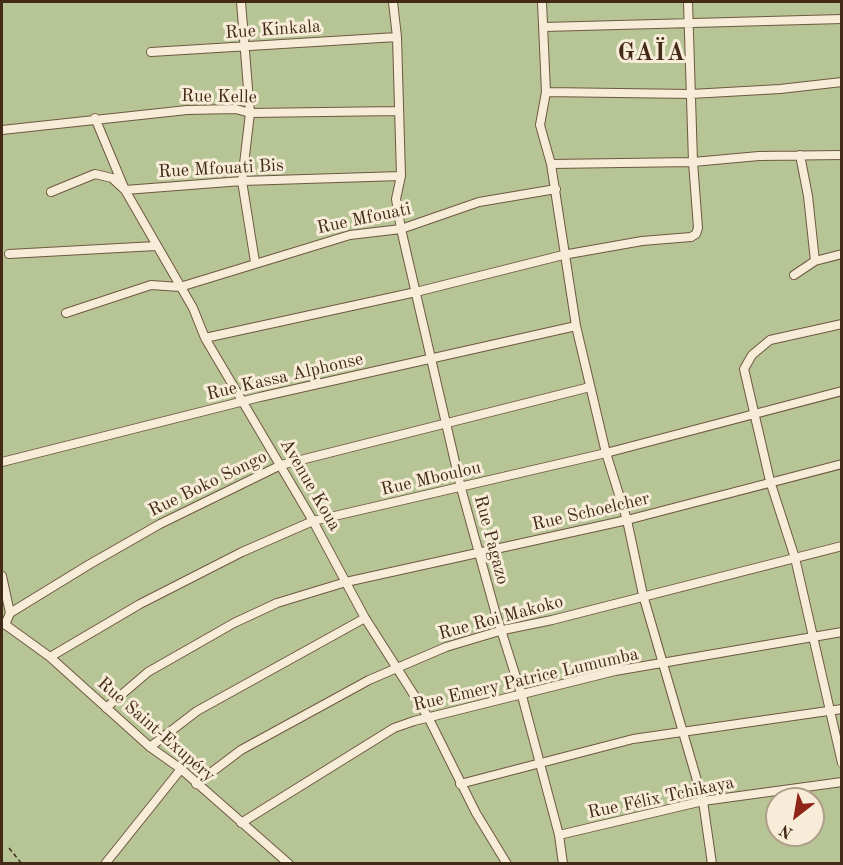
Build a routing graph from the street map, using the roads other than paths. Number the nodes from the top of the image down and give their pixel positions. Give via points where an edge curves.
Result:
1 (240, 2) edge
2 (393, 2) edge
3 (542, 2) edge
4 (688, 2) edge
5 (842, 19) edge
6 (689, 23) junction
7 (544, 27) junction
8 (397, 36) junction
9 (244, 47) junction
10 (151, 52) dead end
11 (842, 82) edge
12 (546, 92) junction
13 (691, 94) junction
14 (398, 111) junction
15 (250, 113) junction
16 (95, 118) junction
17 (2, 130) edge
18 (842, 154) edge
19 (800, 155) junction
20 (693, 162) junction
21 (551, 166) junction
22 (401, 176) junction
23 (242, 181) junction
24 (556, 189) junction
25 (124, 190) junction
26 (51, 192) dead end
27 (400, 229) junction
28 (156, 246) junction
29 (9, 254) dead end
30 (842, 254) edge
31 (563, 255) junction
32 (815, 261) junction
33 (255, 262) junction
34 (794, 275) dead end
35 (180, 287) junction
36 (416, 292) junction
37 (66, 313) dead end
38 (842, 324) edge
39 (576, 326) junction
40 (205, 338) junction
41 (430, 358) junction
42 (590, 387) junction
43 (842, 391) edge
44 (243, 401) junction
45 (752, 414) junction
46 (447, 422) junction
47 (606, 453) junction
48 (2, 462) edge
49 (842, 464) edge
50 (281, 465) junction
51 (770, 481) junction
52 (461, 488) junction
53 (627, 520) junction
54 (313, 521) junction
55 (842, 546) edge
56 (479, 552) junction
57 (795, 558) junction
58 (2, 576) edge
59 (346, 582) junction
60 (643, 595) junction
61 (10, 612) junction
62 (365, 618) junction
63 (3, 623) edge
64 (503, 630) junction
65 (842, 632) edge
66 (815, 638) junction
67 (50, 657) junction
68 (665, 664) junction
69 (397, 667) junction
70 (522, 696) junction
71 (106, 708) junction
72 (842, 709) edge
73 (831, 711) junction
74 (428, 717) junction
75 (681, 731) junction
76 (150, 747) junction
77 (539, 763) junction
78 (842, 763) edge
79 (181, 769) junction
80 (842, 782) edge
81 (196, 784) junction
82 (460, 784) junction
83 (703, 801) junction
84 (242, 823) junction
85 (559, 835) junction
86 (105, 864) edge
87 (289, 864) edge
88 (507, 864) edge
89 (563, 864) edge
90 (712, 864) edge

1 - 9 street
2 - 8 street, Rue Pagazo
3 - 7 street
4 - 6 street
5 - 6 street
6 - 7 street
6 - 13 street
7 - 12 street
8 - 9 street, Rue Kinkala
8 - 14 street, Rue Pagazo
9 - 10 street, Rue Kinkala
9 - 15 street
11 - 13 street
12 - 13 street
12 - 21 street via 540,125
13 - 20 street
14 - 15 street, Rue Kelle
14 - 22 street, Rue Pagazo
15 - 16 street, Rue Kelle via 236,109 188,110
15 - 23 street
16 - 17 street, Rue Kelle
16 - 25 street, Avenue Koua
18 - 19 street
19 - 20 street
19 - 32 street
20 - 21 street
20 - 31 street via 698,228 692,237
21 - 24 street
22 - 23 street, Rue Mfouati Bis
22 - 27 street, Rue Pagazo via 396,198
23 - 25 street, Rue Mfouati Bis
23 - 33 street
24 - 27 street, Rue Mfouati via 479,202
24 - 31 street
25 - 26 street via 112,178 95,174
25 - 28 street, Avenue Koua
27 - 33 street, Rue Mfouati via 350,235
27 - 36 street, Rue Pagazo
28 - 29 street
28 - 35 street, Avenue Koua
30 - 32 street
31 - 36 street
31 - 39 street
32 - 34 street
33 - 35 street, Rue Mfouati
35 - 37 street via 151,285
35 - 40 street, Avenue Koua
36 - 40 street
36 - 41 street, Rue Pagazo
38 - 45 street via 770,340 752,355 744,369
39 - 41 street, Rue Kassa Alphonse
39 - 42 street
40 - 44 street, Avenue Koua
41 - 44 street, Rue Kassa Alphonse
41 - 46 street, Rue Pagazo
42 - 46 street, Rue Boko Songo
42 - 47 street
43 - 45 street, Rue Mboulou
44 - 48 street, Rue Kassa Alphonse
44 - 50 street, Avenue Koua
45 - 47 street, Rue Mboulou
45 - 51 street
46 - 50 street, Rue Boko Songo
46 - 52 street, Rue Pagazo
47 - 52 street, Rue Mboulou
47 - 53 street
49 - 51 street, Rue Schoelcher
50 - 54 street, Avenue Koua
50 - 61 street, Rue Boko Songo via 160,524
51 - 53 street, Rue Schoelcher
51 - 57 street
52 - 54 street, Rue Mboulou
52 - 56 street, Rue Pagazo
53 - 56 street, Rue Schoelcher
53 - 60 street
54 - 59 street, Avenue Koua
54 - 67 street, Rue Mboulou via 140,604
55 - 57 street, Rue Roi Makoko
56 - 59 street, Rue Schoelcher
56 - 64 street, Rue Pagazo
57 - 60 street, Rue Roi Makoko
57 - 66 street
58 - 61 street
59 - 62 street, Avenue Koua
59 - 71 street, Rue Schoelcher via 277,603 234,623 148,672
60 - 64 street, Rue Roi Makoko
60 - 68 street
61 - 63 street
62 - 69 street, Avenue Koua
62 - 76 street via 197,711
63 - 67 street, Rue Saint-Exupéry
64 - 69 street, Rue Roi Makoko
64 - 70 street, Rue Pagazo
65 - 66 street, Rue Emery Patrice Lumumba
66 - 68 street, Rue Emery Patrice Lumumba
66 - 73 street
67 - 71 street, Rue Saint-Exupéry
68 - 70 street, Rue Emery Patrice Lumumba via 577,680
68 - 75 street
69 - 74 street, Avenue Koua
69 - 81 street, Rue Roi Makoko via 241,750
70 - 74 street, Rue Emery Patrice Lumumba
70 - 77 street, Rue Pagazo
71 - 76 street, Rue Saint-Exupéry
72 - 73 street
73 - 75 street
73 - 78 street
74 - 82 street, Avenue Koua
74 - 84 street, Rue Emery Patrice Lumumba via 394,728
75 - 77 street
75 - 83 street
76 - 79 street, Rue Saint-Exupéry
77 - 82 street
77 - 85 street, Rue Pagazo
79 - 81 street, Rue Saint-Exupéry
79 - 86 street
80 - 83 street, Rue Félix Tchikaya
81 - 84 street, Rue Saint-Exupéry
82 - 88 street, Avenue Koua
83 - 85 street, Rue Félix Tchikaya
83 - 90 street
84 - 87 street, Rue Saint-Exupéry
85 - 89 street, Rue Pagazo

